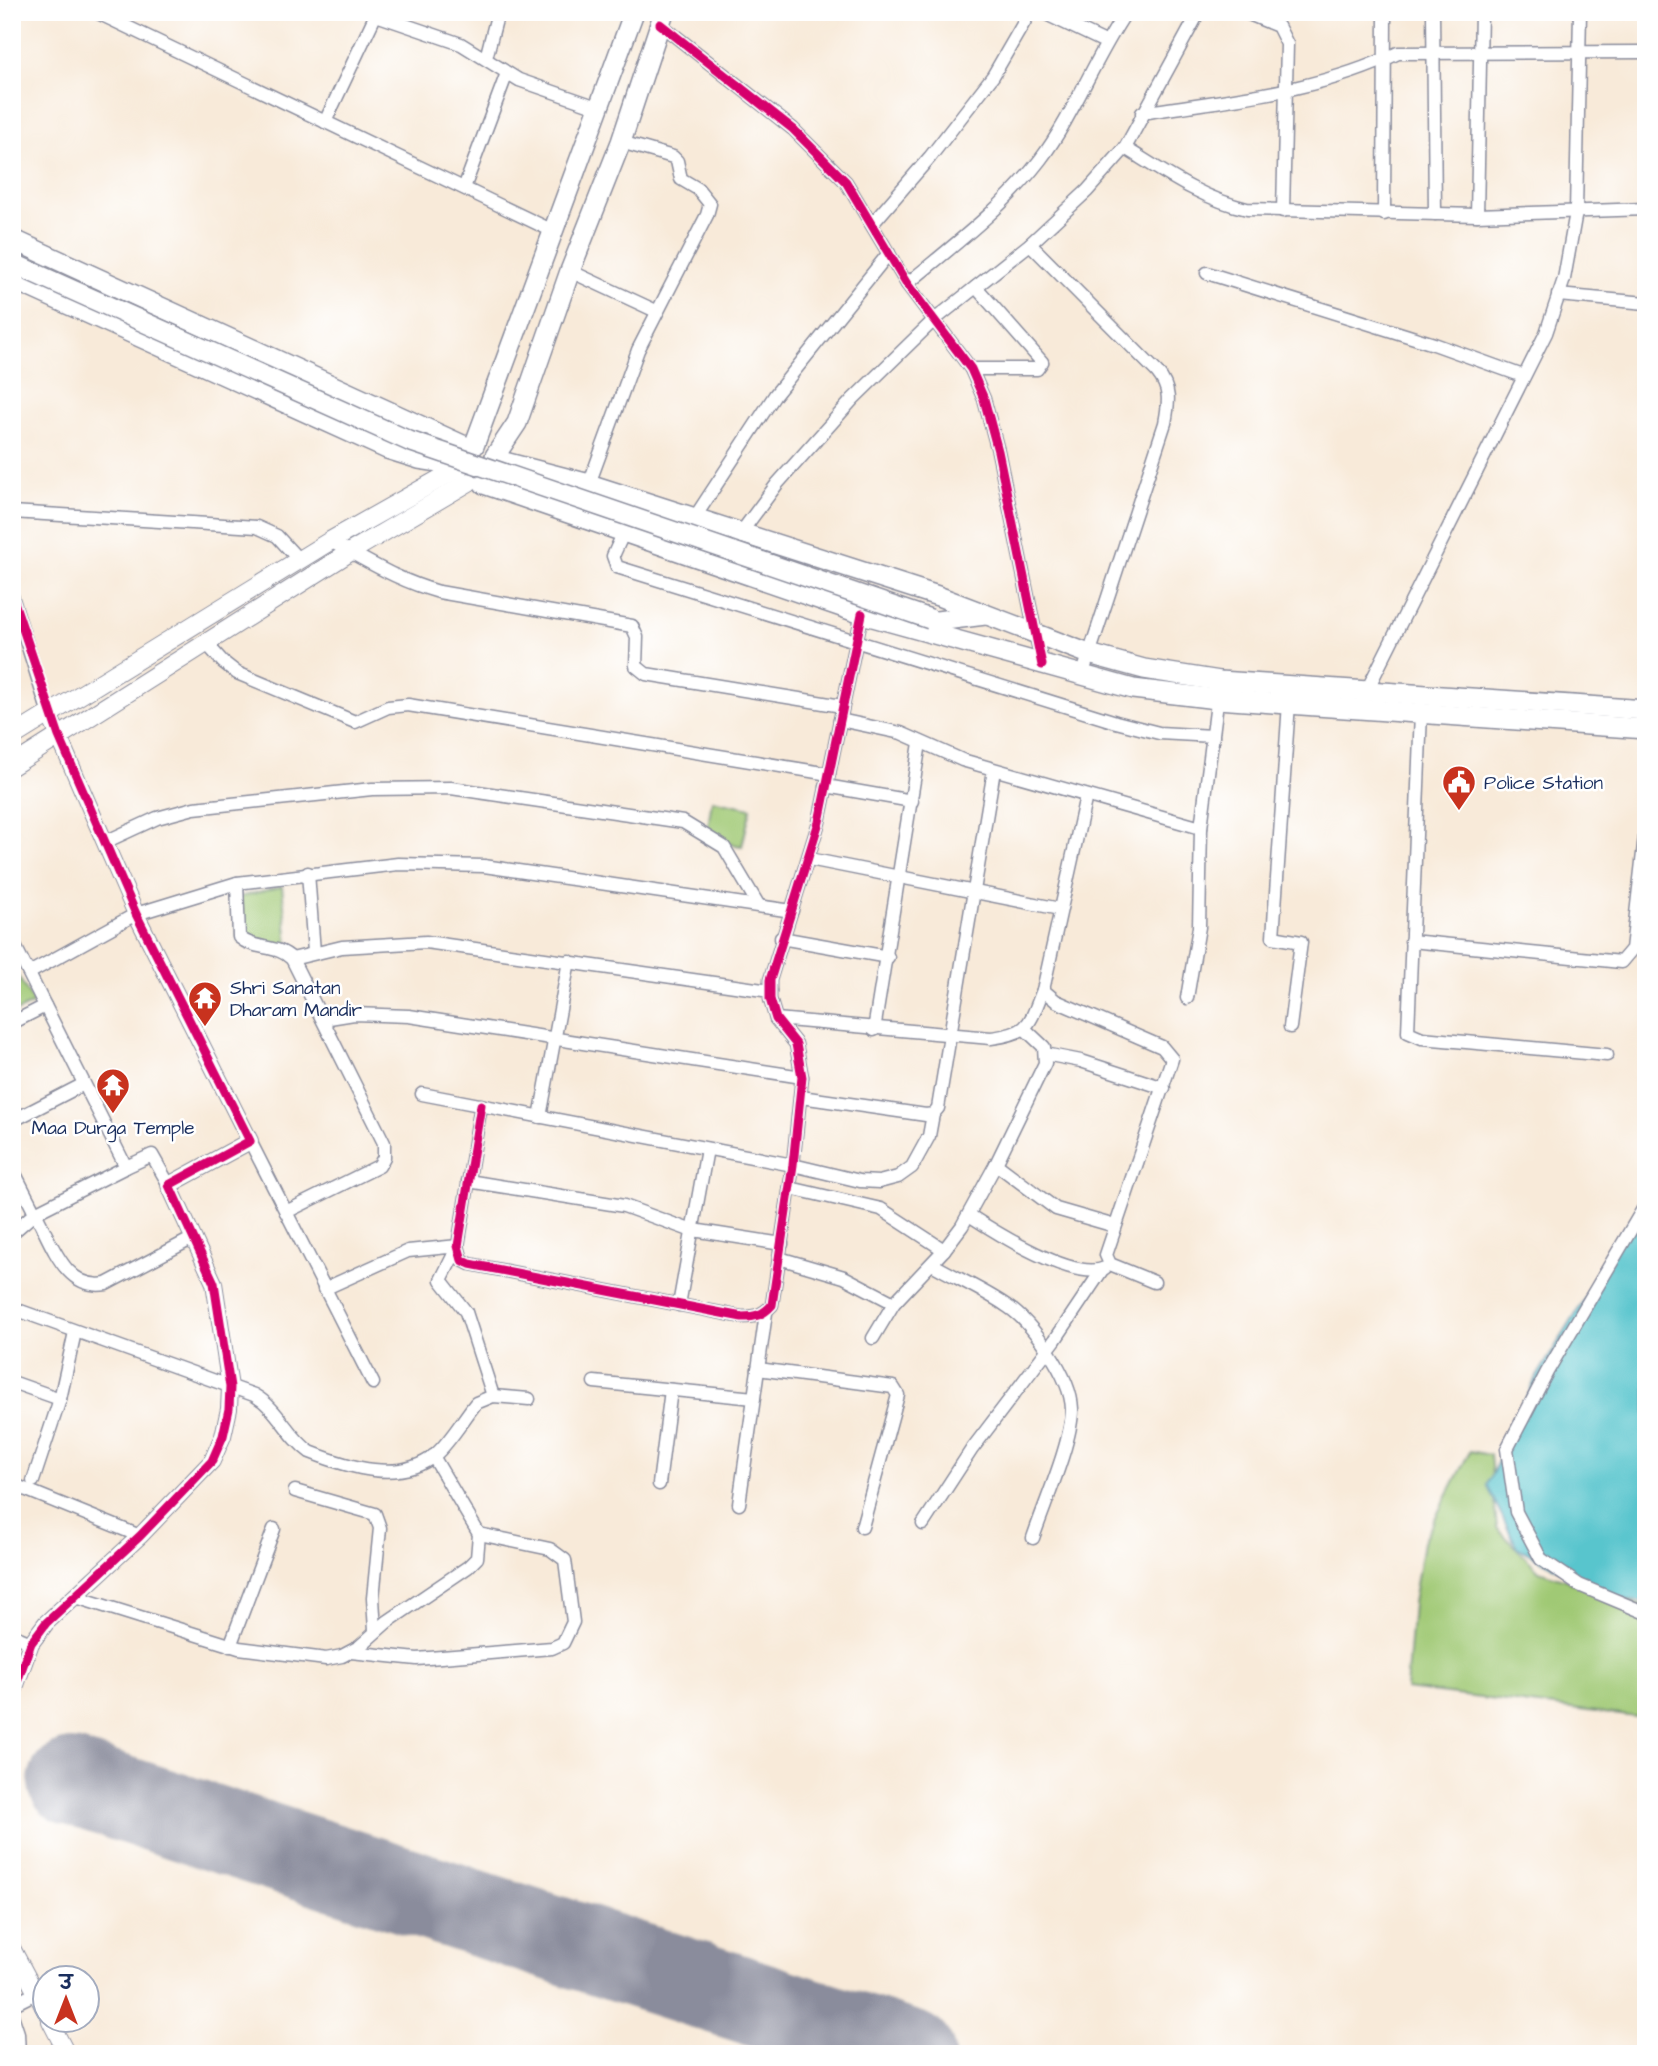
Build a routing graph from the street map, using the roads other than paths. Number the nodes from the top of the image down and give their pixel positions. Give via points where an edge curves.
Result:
1 (96, 12) edge
2 (498, 12) edge
3 (634, 12) edge
4 (1030, 12) edge
5 (1042, 12) edge
6 (1126, 12) edge
7 (1199, 12) edge
8 (1244, 12) edge
9 (1385, 12) edge
10 (1433, 12) edge
11 (1481, 12) edge
12 (1580, 12) edge
13 (376, 14) edge
14 (662, 18) edge
15 (1105, 42) junction
16 (1580, 51) junction
17 (1432, 52) junction
18 (1646, 52) edge
19 (1481, 53) junction
20 (486, 58) junction
21 (1384, 60) junction
22 (507, 73) junction
23 (1288, 89) junction
24 (600, 108) junction
25 (1142, 113) junction
26 (325, 122) junction
27 (621, 142) junction
28 (1125, 148) junction
29 (464, 188) junction
30 (1646, 209) edge
31 (1283, 211) junction
32 (1576, 212) junction
33 (1384, 214) junction
34 (1435, 214) junction
35 (1477, 215) junction
36 (873, 223) junction
37 (553, 231) junction
38 (12, 239) edge
39 (1030, 244) junction
40 (889, 253) junction
41 (12, 263) edge
42 (570, 271) junction
43 (1207, 273) dead end
44 (96, 278) junction
45 (12, 279) edge
46 (907, 284) junction
47 (976, 287) junction
48 (1558, 295) junction
49 (1646, 303) edge
50 (84, 311) junction
51 (656, 311) junction
52 (933, 321) junction
53 (971, 369) junction
54 (1523, 376) junction
55 (496, 458) junction
56 (469, 466) junction
57 (589, 484) junction
58 (12, 512) edge
59 (695, 517) junction
60 (623, 534) junction
61 (740, 534) junction
62 (330, 541) junction
63 (350, 552) junction
64 (299, 560) junction
65 (717, 566) junction
66 (12, 596) edge
67 (862, 614) junction
68 (987, 614) junction
69 (934, 620) junction
70 (1037, 634) junction
71 (855, 642) junction
72 (206, 643) junction
73 (981, 648) junction
74 (1089, 654) junction
75 (1042, 665) junction
76 (1082, 676) junction
77 (1219, 690) junction
78 (1362, 700) junction
79 (1289, 704) junction
80 (1488, 708) junction
81 (1646, 710) edge
82 (1421, 712) junction
83 (841, 713) junction
84 (49, 714) junction
85 (1646, 729) edge
86 (59, 736) junction
87 (1213, 736) junction
88 (12, 737) edge
89 (920, 743) junction
90 (12, 766) edge
91 (994, 770) junction
92 (827, 780) junction
93 (1086, 796) junction
94 (912, 801) junction
95 (1646, 827) edge
96 (1201, 828) junction
97 (105, 842) junction
98 (809, 859) junction
99 (308, 873) junction
100 (900, 875) junction
101 (237, 883) junction
102 (975, 891) junction
103 (759, 906) junction
104 (1060, 909) junction
105 (792, 911) junction
106 (136, 914) junction
107 (781, 939) junction
108 (12, 940) edge
109 (1411, 941) junction
110 (314, 952) junction
111 (888, 957) junction
112 (292, 959) junction
113 (569, 961) junction
114 (29, 973) junction
115 (1043, 990) junction
116 (770, 991) junction
117 (1187, 998) dead end
118 (45, 1006) junction
119 (323, 1019) junction
120 (776, 1019) junction
121 (12, 1023) edge
122 (1290, 1027) dead end
123 (874, 1030) junction
124 (1026, 1030) junction
125 (949, 1037) junction
126 (555, 1038) junction
127 (1045, 1054) junction
128 (1607, 1055) dead end
129 (802, 1077) junction
130 (84, 1084) junction
131 (1164, 1088) junction
132 (422, 1094) dead end
133 (801, 1097) junction
134 (481, 1105) junction
135 (933, 1114) junction
136 (540, 1117) junction
137 (12, 1121) edge
138 (250, 1141) junction
139 (708, 1149) junction
140 (996, 1164) junction
141 (793, 1165) junction
142 (126, 1167) junction
143 (12, 1168) edge
144 (468, 1181) junction
145 (169, 1185) junction
146 (790, 1188) junction
147 (1646, 1204) edge
148 (286, 1212) junction
149 (35, 1213) junction
150 (969, 1215) junction
151 (1115, 1226) junction
152 (693, 1230) junction
153 (12, 1233) edge
154 (193, 1238) junction
155 (782, 1244) junction
156 (458, 1246) junction
157 (944, 1250) junction
158 (779, 1258) junction
159 (932, 1264) junction
160 (1106, 1267) junction
161 (1154, 1282) dead end
162 (324, 1289) junction
163 (894, 1303) junction
164 (679, 1305) junction
165 (12, 1308) edge
166 (766, 1313) junction
167 (75, 1332) junction
168 (873, 1338) dead end
169 (1047, 1350) junction
170 (758, 1369) junction
171 (12, 1382) edge
172 (594, 1382) dead end
173 (373, 1383) dead end
174 (230, 1387) junction
175 (671, 1390) junction
176 (493, 1396) junction
177 (754, 1398) junction
178 (60, 1399) junction
179 (529, 1399) dead end
180 (433, 1456) junction
181 (33, 1481) dead end
182 (659, 1483) dead end
183 (12, 1484) edge
184 (295, 1491) dead end
185 (739, 1504) dead end
186 (923, 1524) dead end
187 (862, 1527) dead end
188 (274, 1529) dead end
189 (479, 1534) junction
190 (140, 1536) junction
191 (1033, 1538) dead end
192 (76, 1597) junction
193 (1646, 1613) edge
194 (375, 1631) junction
195 (12, 1635) edge
196 (31, 1643) junction
197 (230, 1646) junction
198 (351, 1652) junction
199 (12, 1696) edge
200 (12, 1948) edge
201 (32, 1986) edge
202 (32, 1995) edge
203 (12, 2005) edge
204 (12, 2015) edge
205 (57, 2035) edge
206 (19, 2054) edge
207 (67, 2054) edge

1 - 26 street
2 - 20 street
3 - 24 main road
4 - 36 street via 993,76
5 - 15 street
6 - 15 street
7 - 25 street
8 - 23 street via 1270,21 1284,35
9 - 21 street
10 - 17 street
11 - 19 street
12 - 16 street
13 - 20 street via 461,44
13 - 26 street
14 - 27 main road
14 - 36 street via 793,128 846,181
15 - 46 street via 1041,159 995,211
16 - 18 street
16 - 19 street
16 - 32 street
17 - 19 street
17 - 21 street via 1398,53
17 - 34 street
19 - 35 street
20 - 22 street
21 - 23 street
21 - 33 street
22 - 24 street
22 - 29 street
23 - 25 street
23 - 31 street
24 - 37 main road
25 - 28 street
26 - 29 street
27 - 42 main road
27 - 51 street via 673,157 678,176 710,204
28 - 31 street via 1224,204
28 - 39 street
29 - 37 street
30 - 32 street
31 - 33 street
32 - 35 street
32 - 48 street
33 - 34 street
34 - 35 street
36 - 40 street
37 - 56 main road
38 - 44 main road
39 - 47 street
39 - 74 street via 1157,372 1169,393 1165,423
40 - 46 street
40 - 59 street via 775,395
41 - 69 main road, bridge via 409,441
42 - 51 street
42 - 55 main road via 517,423
43 - 54 street
44 - 50 main road
44 - 56 main road
45 - 50 main road
46 - 52 street
47 - 52 street
47 - 53 street via 1042,362 1037,369
48 - 49 street
48 - 54 street via 1546,333
50 - 56 main road via 387,449
51 - 57 street
52 - 53 street
52 - 61 street via 809,446
53 - 70 street via 998,452
54 - 78 street
55 - 56 main road via 488,449
55 - 56 main road via 495,475
55 - 57 main road
56 - 60 main road
56 - 62 main road
56 - 63 main road
57 - 59 main road
58 - 64 street via 257,527 277,536
59 - 61 main road
60 - 65 main road
60 - 71 street via 613,556 617,567
61 - 65 street
61 - 68 main road
62 - 63 street
62 - 64 main road
63 - 72 main road
63 - 83 street via 377,570 439,592 632,626 637,637 636,666 646,674
64 - 84 main road
65 - 67 main road
66 - 84 street
67 - 71 street
67 - 73 main road
68 - 69 main road
68 - 70 main road
69 - 73 main road
70 - 74 main road
70 - 75 street
71 - 83 street
71 - 87 street via 1116,722 1159,733
72 - 86 main road
72 - 92 street via 237,673 355,722 388,707 408,705
73 - 75 main road
74 - 76 street
74 - 77 main road
75 - 76 main road
76 - 77 main road via 1133,689
77 - 78 main road
77 - 79 main road
77 - 87 street
78 - 79 main road
78 - 80 main road
78 - 82 main road
79 - 122 street via 1273,937 1301,942
80 - 81 main road
80 - 82 main road
80 - 85 main road
82 - 109 street
83 - 89 street
83 - 92 street
84 - 86 street
84 - 88 main road
86 - 90 main road
86 - 97 street
87 - 96 street
89 - 91 street
89 - 94 street
91 - 93 street
91 - 102 street
92 - 94 street
92 - 98 street
93 - 96 street
93 - 104 street
94 - 100 street
95 - 109 street via 1632,949 1621,962
96 - 117 street via 1199,927
97 - 103 street via 157,818 194,808 372,789 451,788 683,822 724,847
97 - 106 street
98 - 100 street
98 - 105 street
99 - 101 street
99 - 103 street via 398,864 484,866
99 - 110 street
100 - 102 street
100 - 111 street
101 - 106 street
101 - 112 street via 239,937 247,944 284,951
102 - 104 street
102 - 125 street
103 - 105 street
104 - 115 street
105 - 107 street
106 - 114 street
106 - 138 street
107 - 111 street
107 - 116 street
108 - 114 street
109 - 128 street via 1406,1024 1413,1037
110 - 112 street
110 - 113 street via 426,942
111 - 123 street
112 - 119 street
113 - 116 street
113 - 126 street
114 - 118 street
115 - 124 street
115 - 131 street via 1056,1001 1170,1052
116 - 120 street
118 - 121 street
118 - 130 street
119 - 126 street via 354,1014 409,1016
119 - 148 street via 384,1143 384,1157 379,1166
120 - 123 street
120 - 129 street via 796,1044
123 - 125 street
124 - 125 street via 991,1038
124 - 127 street via 1044,1047
125 - 135 street via 938,1108
126 - 129 street
126 - 136 street
127 - 131 street
127 - 140 street via 1045,1063
129 - 133 street
130 - 137 street
130 - 142 street
131 - 151 street
132 - 134 street
133 - 135 street
133 - 141 street
134 - 136 street
134 - 144 street
135 - 141 street via 923,1150 898,1177 860,1181
136 - 139 street
138 - 145 street
138 - 148 street
139 - 141 street
139 - 152 street
140 - 150 street
140 - 151 street via 1056,1209
141 - 146 street
142 - 145 street via 152,1155
142 - 149 street
143 - 149 street
144 - 152 street via 624,1206
144 - 156 street
145 - 154 street
146 - 155 street
146 - 157 street via 881,1209
147 - 193 street via 1507,1449 1516,1512 1541,1559 1579,1585
148 - 162 street
149 - 153 street
149 - 154 street via 71,1277 92,1286 106,1284
150 - 157 street
150 - 160 street via 998,1235 1077,1268
151 - 160 street
152 - 155 street
152 - 164 street
154 - 174 street via 214,1283
155 - 158 street
156 - 162 street via 408,1251
156 - 164 street via 459,1254 470,1264
156 - 176 street via 441,1280 466,1312
157 - 159 street
158 - 163 street via 844,1277
158 - 166 street via 772,1304
159 - 163 street
159 - 169 street via 1007,1306
160 - 161 street
160 - 169 street
162 - 173 street
163 - 168 street
164 - 166 street via 742,1317
165 - 167 street
166 - 170 street
167 - 174 street
167 - 178 street
169 - 186 street via 972,1449
169 - 191 street via 1062,1375 1072,1408 1070,1427
170 - 177 street
170 - 187 street via 897,1390
171 - 178 street
172 - 175 street
174 - 180 street via 263,1400 300,1445 322,1457 397,1472
174 - 190 street via 223,1436 212,1461
175 - 177 street
175 - 182 street
176 - 179 street
176 - 180 street via 476,1403
177 - 185 street
178 - 181 street
180 - 189 street
183 - 190 street
184 - 194 street via 375,1514 380,1528 373,1598
188 - 197 street
189 - 194 street via 477,1558 468,1567
189 - 198 street via 550,1549 565,1560 573,1622 563,1643 552,1648 417,1659
190 - 192 street
192 - 196 street
192 - 197 street
194 - 198 street
195 - 196 street
196 - 199 street
197 - 198 street via 326,1659
200 - 201 street
202 - 203 street
204 - 206 street
205 - 207 street

